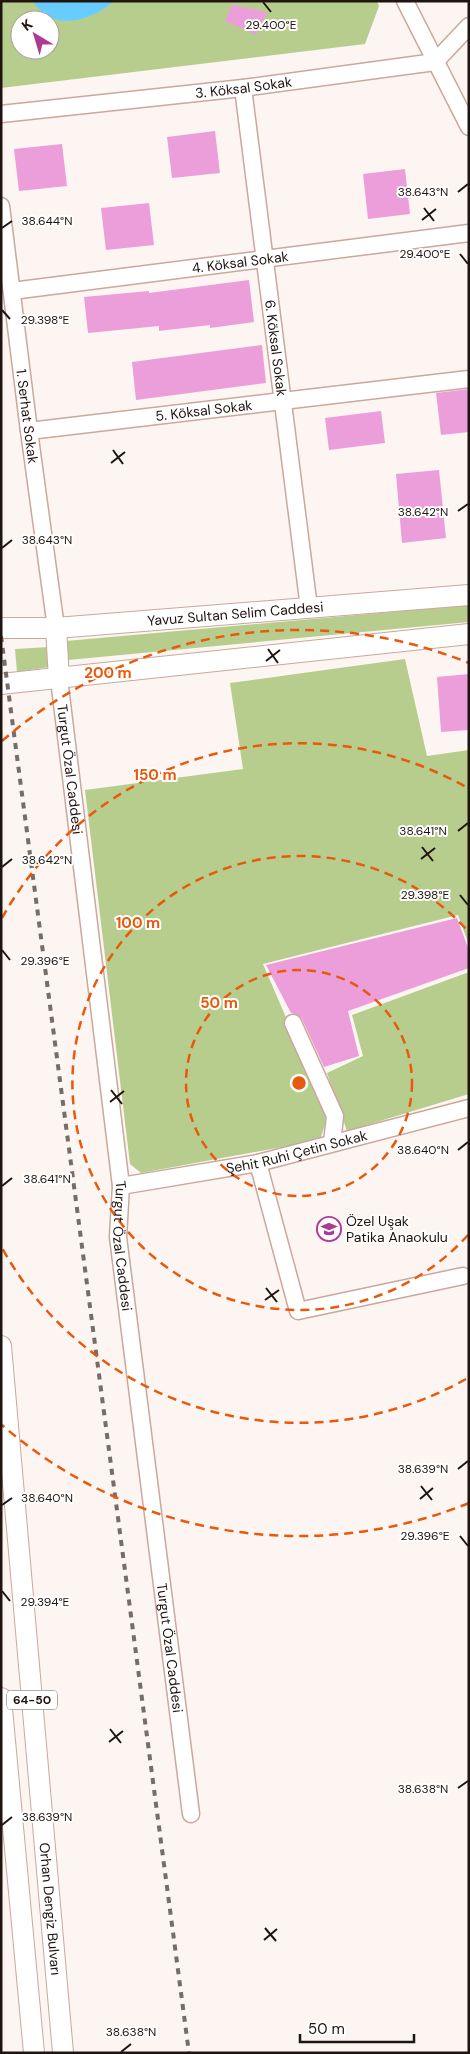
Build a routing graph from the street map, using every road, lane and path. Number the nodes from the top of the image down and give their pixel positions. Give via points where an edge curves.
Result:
1 (405, 1) edge
2 (469, 26) edge
3 (436, 62) junction
4 (243, 88) junction
5 (1, 114) edge
6 (469, 127) edge
7 (1, 206) edge
8 (469, 233) edge
9 (265, 258) junction
10 (12, 291) junction
11 (469, 379) edge
12 (282, 399) junction
13 (29, 431) junction
14 (469, 595) edge
15 (309, 608) junction
16 (1, 628) edge
17 (56, 628) junction
18 (469, 634) edge
19 (59, 679) junction
20 (1, 684) edge
21 (292, 1023) dead end
22 (469, 1108) edge
23 (332, 1143) junction
24 (258, 1163) junction
25 (121, 1186) junction
26 (463, 1276) dead end
27 (1, 1346) edge
28 (1, 1698) edge
29 (3, 1727) edge
30 (191, 1814) dead end
31 (34, 2053) edge
32 (64, 2053) edge

1 - 3 street
2 - 3 street
3 - 4 street, 3. Köksal Sokak
3 - 6 street
4 - 5 street, 3. Köksal Sokak
4 - 9 street, 6. Köksal Sokak
7 - 10 street, 1. Serhat Sokak
8 - 9 street, 4. Köksal Sokak
9 - 10 street, 4. Köksal Sokak
9 - 12 street, 6. Köksal Sokak
10 - 13 street, 1. Serhat Sokak
11 - 12 street, 5. Köksal Sokak
12 - 13 street, 5. Köksal Sokak
12 - 15 street, 6. Köksal Sokak
13 - 17 street, 1. Serhat Sokak
14 - 15 main road, Yavuz Sultan Selim Caddesi
15 - 17 main road, Yavuz Sultan Selim Caddesi
16 - 17 main road, Yavuz Sultan Selim Caddesi
17 - 19 main road
18 - 19 main road
19 - 20 main road
19 - 25 street, Turgut Özal Caddesi
21 - 23 street via 335,1116
22 - 23 street, Şehit Ruhi Çetin Sokak
23 - 24 street, Şehit Ruhi Çetin Sokak
24 - 25 street, Şehit Ruhi Çetin Sokak
24 - 26 street via 298,1311
25 - 30 street, Turgut Özal Caddesi via 118,1237
27 - 32 main road, Orhan Dengiz Bulvarı / 64-50
28 - 29 main road, 64-50
29 - 31 main road, 64-50

